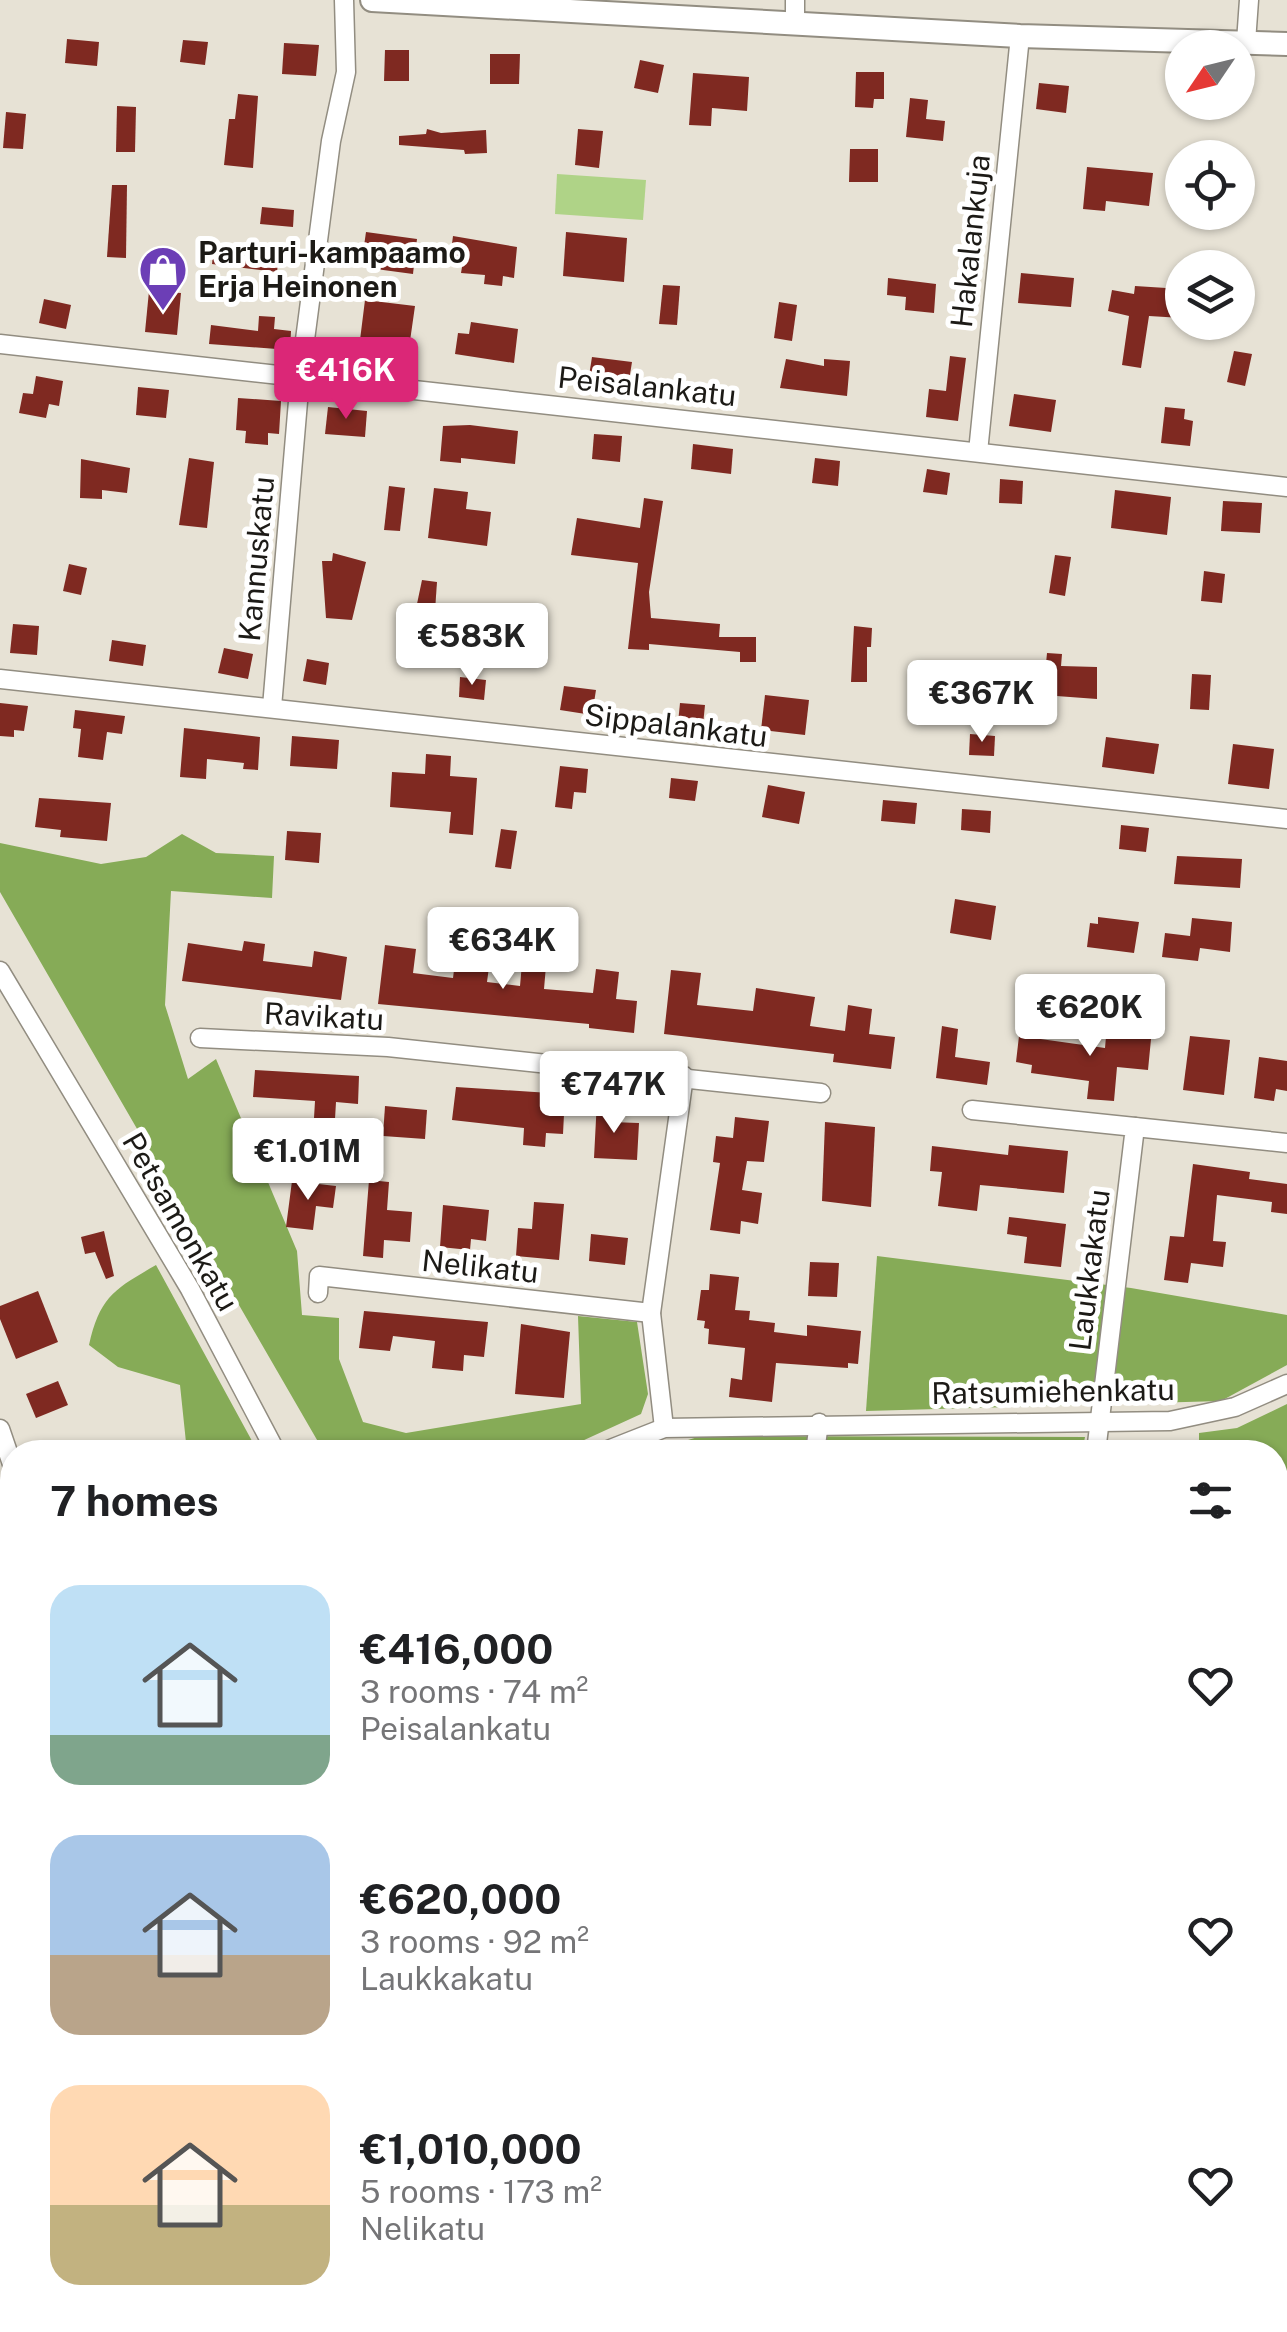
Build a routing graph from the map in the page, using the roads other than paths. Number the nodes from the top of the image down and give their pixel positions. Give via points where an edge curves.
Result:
1 (344, 0) edge
2 (372, 0) edge
3 (1249, 0) edge
4 (795, 12) edge
5 (1247, 30) edge
6 (1020, 36) junction
7 (1165, 40) edge
8 (1255, 42) edge
9 (1287, 44) edge
10 (0, 344) edge
11 (300, 378) junction
12 (978, 452) junction
13 (1287, 487) edge
14 (0, 679) edge
15 (272, 707) junction
16 (1287, 819) edge
17 (0, 971) edge
18 (200, 1038) dead end
19 (684, 1076) junction
20 (822, 1094) dead end
21 (972, 1110) dead end
22 (1135, 1128) junction
23 (1287, 1143) edge
24 (318, 1294) dead end
25 (651, 1314) junction
26 (1287, 1384) edge
27 (1099, 1419) junction
28 (819, 1424) junction
29 (664, 1428) junction
30 (270, 1440) edge
31 (634, 1440) edge
32 (817, 1440) edge
33 (1097, 1440) edge

1 - 11 street, Kannuskatu via 346,72
2 - 4 street
3 - 5 street
4 - 6 street
6 - 7 street
6 - 12 street, Hakalankuja
8 - 9 street
10 - 11 street, Peisalankatu
11 - 12 street, Peisalankatu
11 - 15 street, Kannuskatu
12 - 13 street, Peisalankatu
14 - 15 street, Sippalankatu
15 - 16 street, Sippalankatu
17 - 30 street, Petsamonkatu via 190,1290
18 - 19 street, Ravikatu via 388,1047
19 - 20 street, Ravikatu
19 - 25 street
21 - 22 street
22 - 23 street
22 - 27 street, Laukkakatu
24 - 25 street, Nelikatu via 320,1276
25 - 29 street
26 - 27 street, Ratsumiehenkatu via 1235,1407 1170,1421
27 - 28 street, Ratsumiehenkatu
27 - 33 street, Laukkakatu
28 - 29 street
28 - 32 street
29 - 31 street

